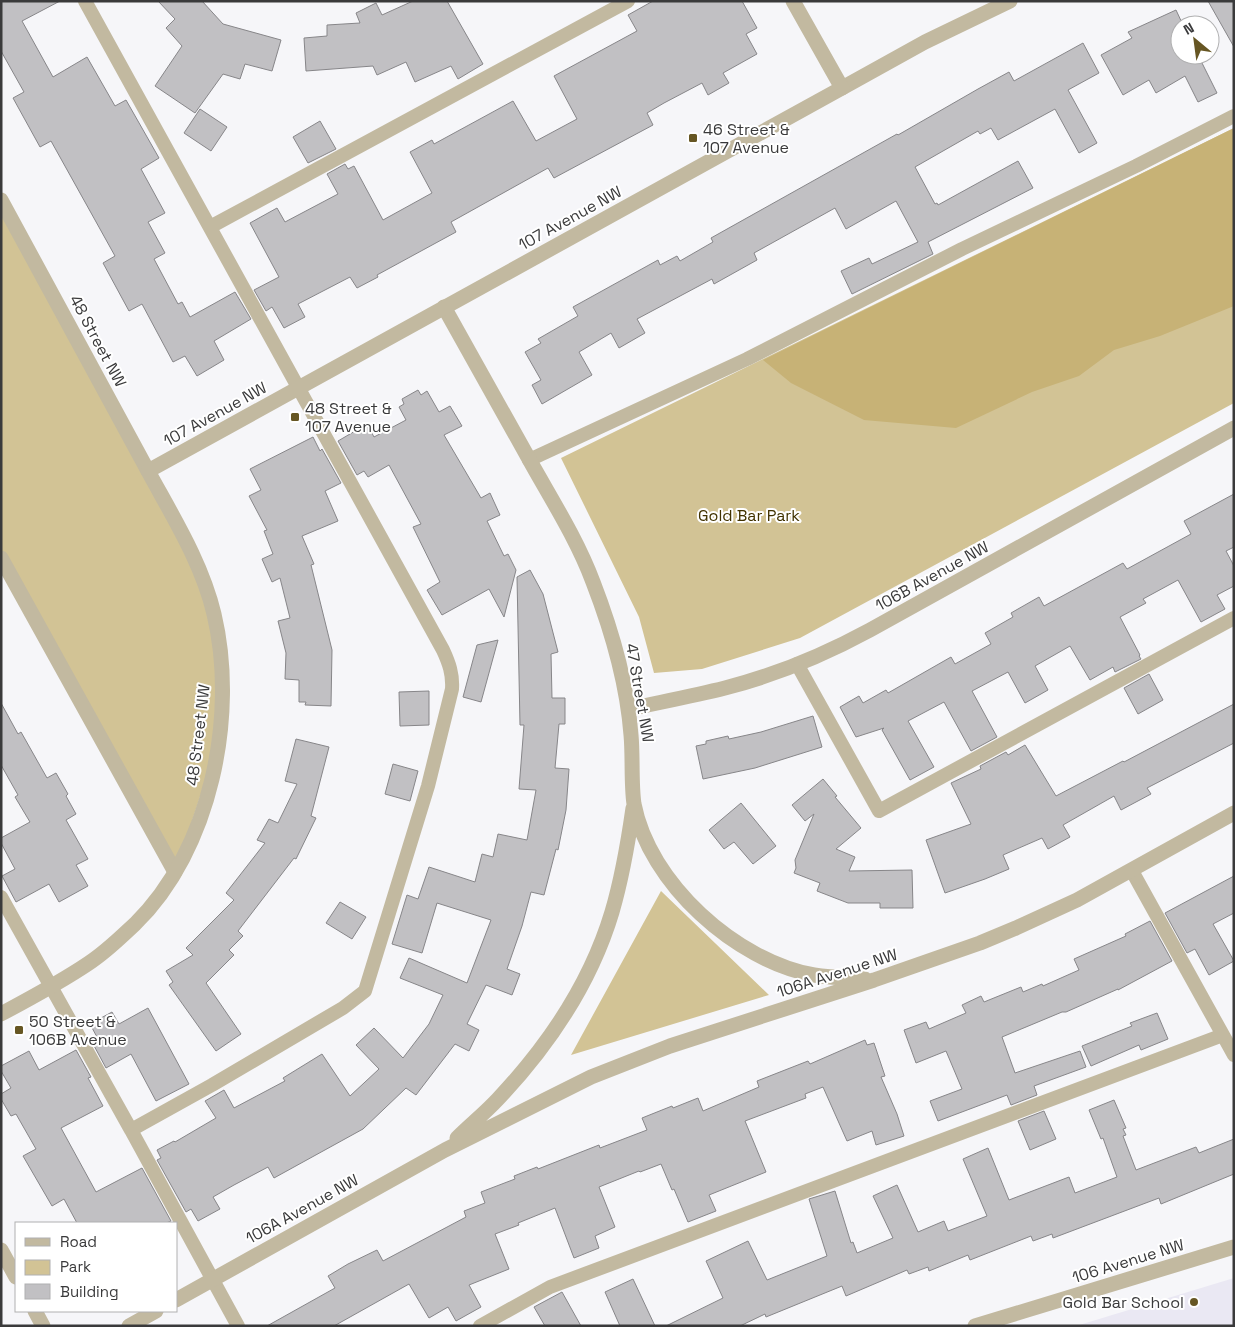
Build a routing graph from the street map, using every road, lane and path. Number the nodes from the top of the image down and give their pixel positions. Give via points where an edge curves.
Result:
1 (85, 1) edge
2 (628, 1) edge
3 (793, 1) edge
4 (1010, 1) edge
5 (989, 5) edge
6 (842, 88) junction
7 (1234, 116) edge
8 (1, 200) edge
9 (210, 227) junction
10 (444, 307) junction
11 (298, 388) junction
12 (1234, 428) edge
13 (529, 460) junction
14 (148, 471) junction
15 (1, 558) edge
16 (1234, 618) edge
17 (797, 664) junction
18 (628, 710) junction
19 (634, 802) junction
20 (1234, 814) edge
21 (1132, 871) junction
22 (176, 872) junction
23 (1, 898) edge
24 (874, 980) junction
25 (51, 987) junction
26 (1, 1014) edge
27 (1223, 1035) junction
28 (1234, 1055) edge
29 (131, 1130) junction
30 (445, 1150) junction
31 (1234, 1247) edge
32 (1, 1250) edge
33 (15, 1275) edge
34 (212, 1280) junction
35 (178, 1299) edge
36 (36, 1312) edge
37 (154, 1312) edge
38 (43, 1326) edge
39 (129, 1326) edge
40 (238, 1326) edge
41 (480, 1326) edge
42 (975, 1326) edge

1 - 9 lane
2 - 9 lane
3 - 6 street
4 - 5 street, 107 Avenue NW
5 - 6 street, 107 Avenue NW
6 - 10 street, 107 Avenue NW
7 - 13 lane via 747,359
8 - 14 street, 48 Street NW
9 - 11 lane
10 - 11 street, 107 Avenue NW
10 - 13 street, 47 Street NW
11 - 14 street, 107 Avenue NW
11 - 29 lane via 443,650 453,678 452,689 428,786 365,991 343,1008
12 - 17 street, 106B Avenue NW via 846,643
13 - 18 street, 47 Street NW via 592,580 612,634
14 - 22 street, 48 Street NW via 184,536 205,584 214,614 223,676 214,775 206,805
15 - 22 street
16 - 17 lane via 879,811
17 - 18 street, 106B Avenue NW via 726,687
18 - 19 street, 47 Street NW
19 - 24 street, 47 Street NW via 660,865 696,910 727,937 762,958 798,971
19 - 30 street, 106A Avenue NW via 612,912 588,972 570,1006 526,1068
20 - 21 street, 106A Avenue NW
21 - 24 street, 106A Avenue NW via 1016,928
21 - 27 lane
22 - 25 street via 137,922 91,962
23 - 25 lane
24 - 30 street, 106A Avenue NW via 624,1063 556,1093
25 - 26 street
25 - 29 lane
27 - 28 lane
27 - 41 lane via 550,1287
29 - 34 lane
30 - 34 street, 106A Avenue NW
31 - 42 street, 106 Avenue NW
32 - 33 street
34 - 35 street, 106A Avenue NW
34 - 40 lane
36 - 38 street
37 - 39 street

